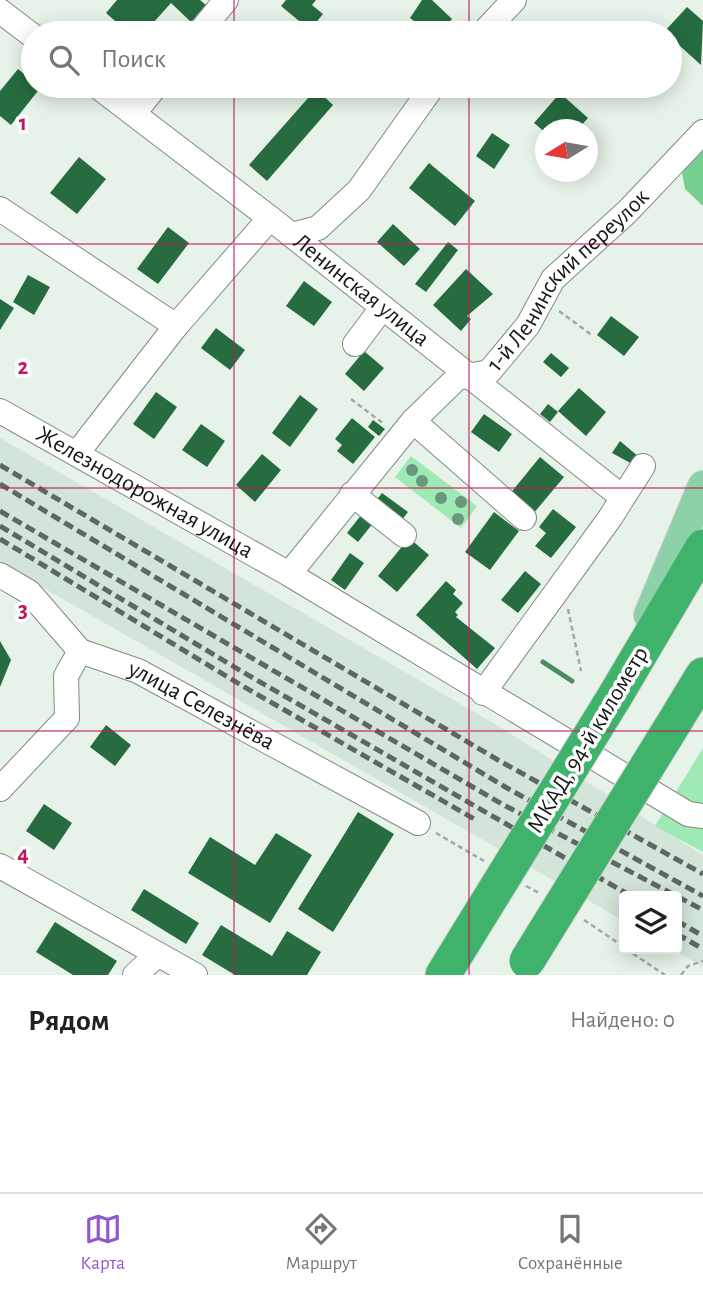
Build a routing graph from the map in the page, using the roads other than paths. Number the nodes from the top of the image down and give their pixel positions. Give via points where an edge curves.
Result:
1 (226, 0) edge
2 (514, 0) edge
3 (0, 11) edge
4 (209, 21) edge
5 (494, 21) edge
6 (21, 27) edge
7 (113, 98) edge
8 (146, 98) edge
9 (424, 98) edge
10 (134, 113) junction
11 (703, 132) edge
12 (0, 209) edge
13 (270, 218) junction
14 (291, 235) junction
15 (382, 308) junction
16 (176, 326) junction
17 (355, 344) dead end
18 (468, 377) junction
19 (0, 411) edge
20 (407, 429) junction
21 (78, 452) junction
22 (643, 466) dead end
23 (703, 486) edge
24 (352, 494) junction
25 (622, 497) junction
26 (524, 518) dead end
27 (404, 535) dead end
28 (703, 548) edge
29 (289, 573) junction
30 (0, 575) edge
31 (80, 651) junction
32 (703, 675) edge
33 (483, 693) junction
34 (615, 696) junction
35 (703, 701) edge
36 (669, 731) junction
37 (0, 789) edge
38 (703, 816) edge
39 (418, 823) dead end
40 (0, 866) edge
41 (157, 955) junction
42 (522, 968) edge
43 (135, 975) edge
44 (195, 975) edge
45 (443, 975) edge

1 - 4 street
2 - 5 street
3 - 6 street
7 - 10 street, Ленинская улица
8 - 10 street
9 - 14 street via 359,190 318,228
10 - 13 street, Ленинская улица
11 - 18 street, 1-й Ленинский переулок via 603,236 553,279 528,324 489,372
12 - 16 street
13 - 14 street, Ленинская улица
13 - 16 street
14 - 15 street, Ленинская улица
15 - 17 street
15 - 18 street, Ленинская улица
16 - 21 street
18 - 20 street, 1-й Ленинский переулок via 457,378
18 - 25 street, Ленинская улица
19 - 21 street, Железнодорожная улица
20 - 24 street, 1-й Ленинский переулок
20 - 26 street
21 - 29 street, Железнодорожная улица
22 - 25 street
23 - 34 main road
24 - 27 street
24 - 29 street, 1-й Ленинский переулок
25 - 33 street
28 - 34 highway, МКАД, 94-й километр
29 - 33 street, Железнодорожная улица
30 - 31 street via 29,592
31 - 37 street via 66,676 67,718
31 - 39 street, улица Селезнёва via 138,671
32 - 36 highway
33 - 38 street, Железнодорожная улица via 688,814
34 - 45 highway, МКАД, 94-й километр, bridge
35 - 36 highway
36 - 42 highway, bridge
40 - 41 street
41 - 43 street
41 - 44 street

